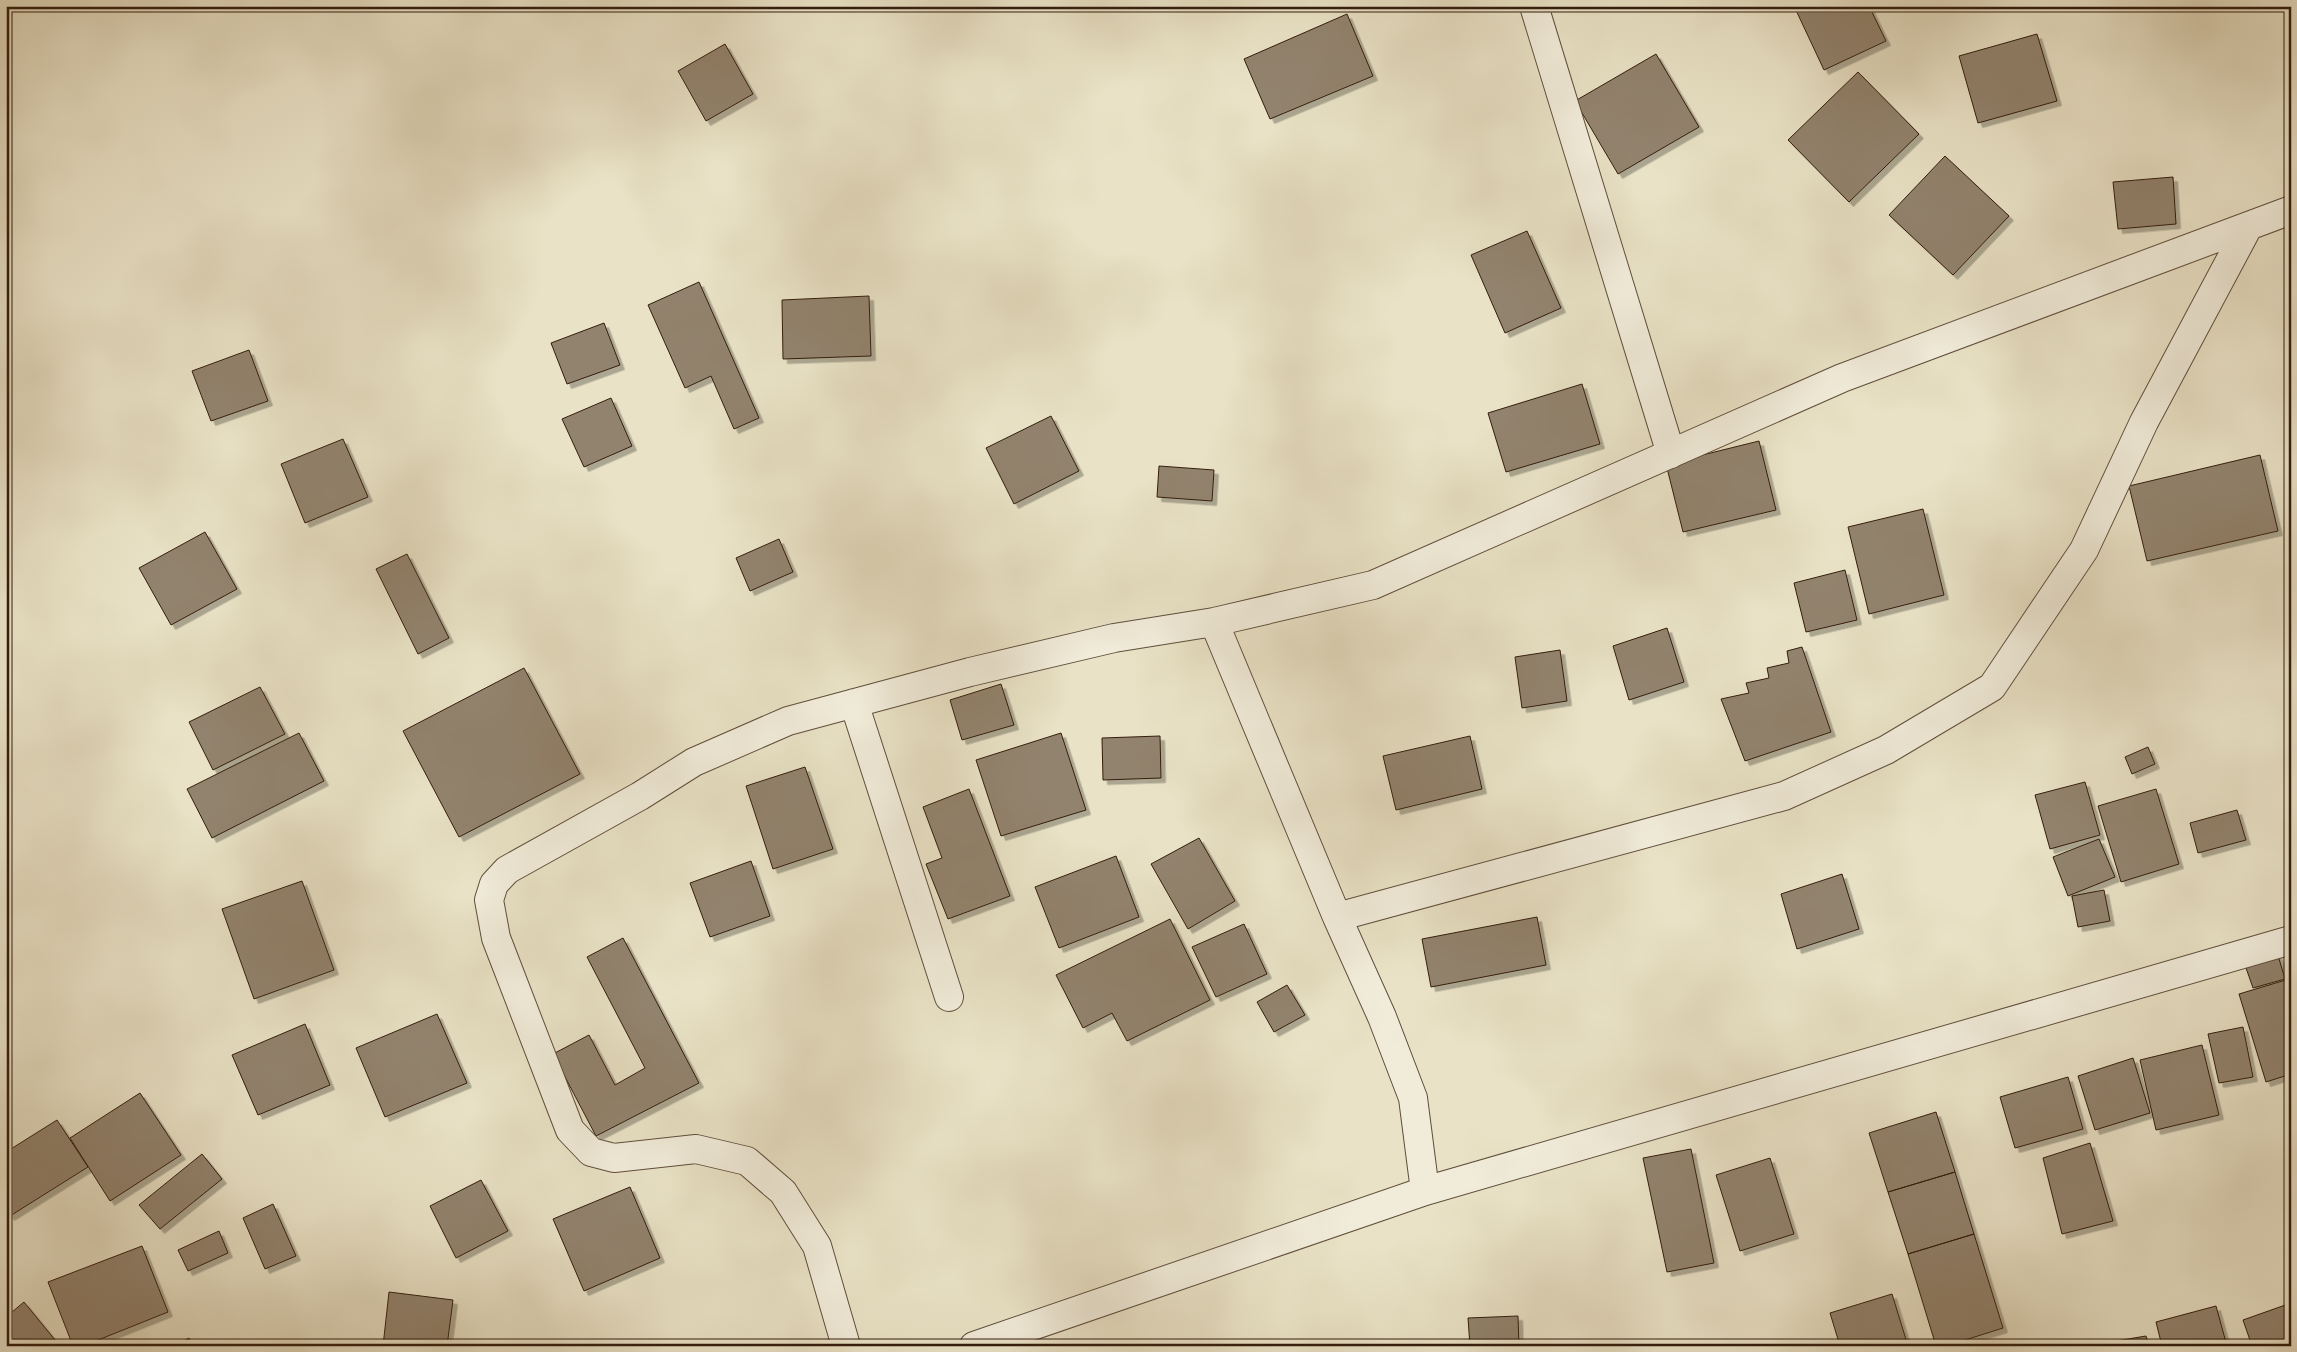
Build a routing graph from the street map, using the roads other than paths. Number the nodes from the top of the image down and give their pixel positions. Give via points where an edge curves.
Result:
1 (1534, 6) edge
2 (2291, 210) edge
3 (2248, 227) junction
4 (1671, 454) junction
5 (1214, 622) junction
6 (854, 703) junction
7 (1337, 917) junction
8 (2291, 940) edge
9 (949, 997) dead end
10 (1425, 1191) junction
11 (846, 1346) edge
12 (974, 1346) edge

1 - 4 street
2 - 3 street
3 - 4 street via 1842,378
3 - 7 street via 2144,422 2084,550 1992,686 1886,750 1784,796
4 - 5 street via 1373,585
5 - 6 street via 1114,638
5 - 7 street
6 - 9 street
6 - 11 street via 788,721 694,762 508,870 494,884 489,900 496,938 570,1130 590,1152 614,1158 696,1149 747,1161 784,1192 816,1246
7 - 10 street via 1382,1017 1413,1098
8 - 10 street
10 - 12 street

